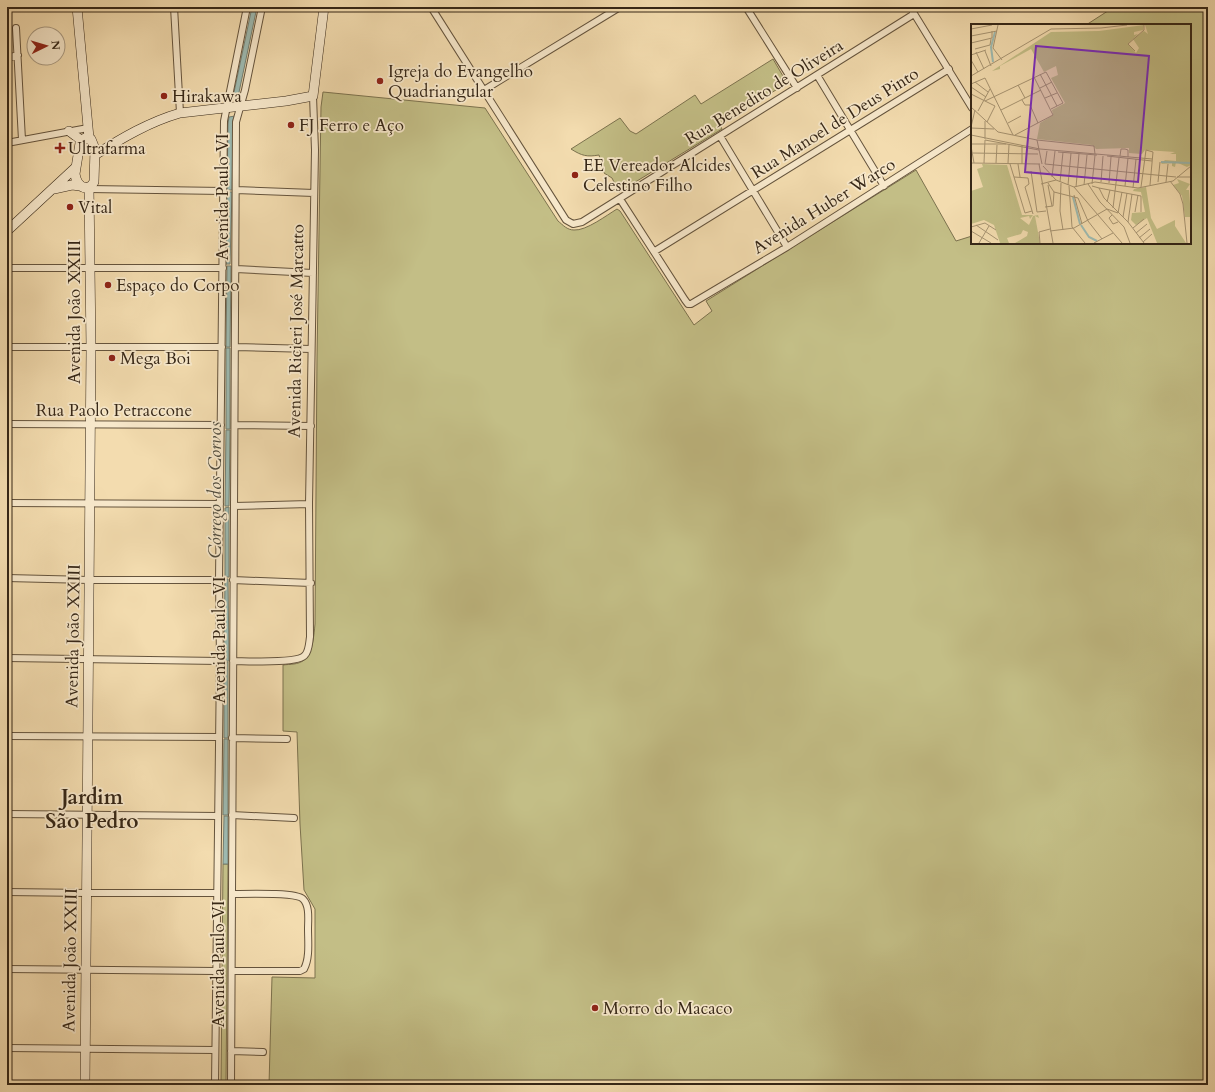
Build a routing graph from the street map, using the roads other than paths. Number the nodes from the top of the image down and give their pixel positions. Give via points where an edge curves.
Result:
1 (77, 7) edge
2 (174, 7) edge
3 (247, 7) edge
4 (262, 7) edge
5 (324, 7) edge
6 (431, 7) edge
7 (620, 7) edge
8 (746, 7) edge
9 (910, 7) edge
10 (914, 14) junction
11 (16, 28) dead end
12 (18, 55) junction
13 (7, 58) edge
14 (949, 69) junction
15 (817, 75) junction
16 (797, 88) junction
17 (484, 90) junction
18 (313, 96) junction
19 (241, 106) junction
20 (971, 106) edge
21 (226, 108) junction
22 (180, 113) junction
23 (88, 128) junction
24 (851, 130) junction
25 (971, 130) edge
26 (70, 131) junction
27 (720, 136) junction
28 (121, 138) junction
29 (22, 140) junction
30 (88, 140) junction
31 (7, 143) edge
32 (95, 155) junction
33 (76, 167) junction
34 (884, 186) junction
35 (86, 187) junction
36 (54, 189) junction
37 (236, 190) junction
38 (752, 190) junction
39 (223, 191) junction
40 (314, 193) junction
41 (620, 199) junction
42 (7, 231) edge
43 (786, 247) junction
44 (655, 251) junction
45 (7, 268) edge
46 (90, 268) junction
47 (223, 268) junction
48 (236, 269) junction
49 (313, 273) junction
50 (7, 347) edge
51 (222, 347) junction
52 (236, 347) junction
53 (91, 348) junction
54 (311, 349) junction
55 (7, 424) edge
56 (90, 424) junction
57 (235, 424) junction
58 (221, 425) junction
59 (311, 426) junction
60 (90, 502) junction
61 (7, 503) edge
62 (220, 504) junction
63 (309, 504) junction
64 (234, 506) junction
65 (7, 578) edge
66 (89, 580) junction
67 (219, 580) junction
68 (233, 580) junction
69 (311, 583) junction
70 (7, 658) edge
71 (88, 658) junction
72 (220, 661) junction
73 (233, 661) junction
74 (7, 736) edge
75 (87, 736) junction
76 (219, 737) junction
77 (232, 738) junction
78 (287, 739) dead end
79 (7, 814) edge
80 (87, 815) junction
81 (232, 815) junction
82 (218, 816) junction
83 (294, 818) dead end
84 (7, 892) edge
85 (217, 893) junction
86 (87, 894) junction
87 (232, 894) junction
88 (7, 969) edge
89 (85, 970) junction
90 (216, 971) junction
91 (232, 971) junction
92 (7, 1048) edge
93 (84, 1049) junction
94 (215, 1050) junction
95 (231, 1051) junction
96 (263, 1052) dead end
97 (85, 1085) edge
98 (215, 1085) edge
99 (231, 1085) edge

1 - 23 street, Avenida João XXIII
2 - 22 street
3 - 21 street, Avenida Paulo VI
4 - 19 street, Avenida Paulo VI
5 - 18 street, Avenida Ricieri José Marcatto
6 - 17 street
7 - 17 street
8 - 16 street
9 - 10 street
10 - 14 street
10 - 15 street, Rua Benedito de Oliveira
11 - 12 street
12 - 13 street
12 - 29 street
14 - 20 street
14 - 24 street, Rua Manoel de Deus Pinto
15 - 16 street, Rua Benedito de Oliveira
15 - 24 street
16 - 27 street, Rua Benedito de Oliveira
17 - 41 street, Rua Benedito de Oliveira via 566,220 573,224 582,222
18 - 19 street
18 - 40 street, Avenida Ricieri José Marcatto
19 - 21 street
19 - 37 street, Avenida Paulo VI via 236,122
21 - 22 street
21 - 39 street, Avenida Paulo VI
22 - 28 street
23 - 26 street
23 - 30 street, Avenida João XXIII
24 - 34 street
24 - 38 street, Rua Manoel de Deus Pinto
25 - 34 street, Avenida Huber Warco
26 - 29 street
26 - 30 street
27 - 38 street
27 - 41 street, Rua Benedito de Oliveira
28 - 30 street
28 - 32 street
29 - 31 street
30 - 32 street, Avenida João XXIII
30 - 33 street, Avenida João XXIII via 79,146
32 - 35 street, Avenida João XXIII via 93,184
33 - 35 street, Avenida João XXIII via 76,179
33 - 36 street
34 - 43 street, Avenida Huber Warco
35 - 36 street via 72,185
35 - 39 street
35 - 46 street, Avenida João XXIII
36 - 42 street
37 - 40 street
37 - 48 street, Avenida Paulo VI
38 - 43 street
38 - 44 street, Rua Manoel de Deus Pinto
39 - 47 street, Avenida Paulo VI
40 - 49 street, Avenida Ricieri José Marcatto
41 - 44 street
43 - 44 street, Avenida Huber Warco via 688,304
45 - 46 street
46 - 47 street
46 - 53 street, Avenida João XXIII
47 - 51 street, Avenida Paulo VI
48 - 49 street
48 - 52 street, Avenida Paulo VI
49 - 54 street, Avenida Ricieri José Marcatto
50 - 53 street
51 - 53 street
51 - 58 street, Avenida Paulo VI
52 - 54 street
52 - 57 street, Avenida Paulo VI
53 - 56 street, Avenida João XXIII
54 - 59 street, Avenida Ricieri José Marcatto
55 - 56 street, Rua Paolo Petraccone
56 - 58 street, Rua Paolo Petraccone
56 - 60 street, Avenida João XXIII
57 - 59 street
57 - 64 street, Avenida Paulo VI
58 - 62 street, Avenida Paulo VI
59 - 63 street, Avenida Ricieri José Marcatto
60 - 61 street
60 - 62 street
60 - 66 street, Avenida João XXIII
62 - 67 street, Avenida Paulo VI
63 - 64 street
63 - 69 street, Avenida Ricieri José Marcatto
64 - 68 street, Avenida Paulo VI
65 - 66 street
66 - 67 street
66 - 71 street, Avenida João XXIII
67 - 72 street, Avenida Paulo VI
68 - 69 street
68 - 73 street, Avenida Paulo VI
69 - 73 street, Avenida Ricieri José Marcatto via 310,637 305,656 293,660
70 - 71 street
71 - 72 street
71 - 75 street, Avenida João XXIII
72 - 76 street, Avenida Paulo VI
73 - 77 street, Avenida Paulo VI
74 - 75 street
75 - 76 street
75 - 80 street, Avenida João XXIII
76 - 82 street, Avenida Paulo VI
77 - 78 street
77 - 81 street, Avenida Paulo VI
79 - 80 street
80 - 82 street
80 - 86 street, Avenida João XXIII
81 - 83 street
81 - 87 street, Avenida Paulo VI
82 - 85 street, Avenida Paulo VI
84 - 86 street
85 - 86 street
85 - 90 street, Avenida Paulo VI
86 - 89 street, Avenida João XXIII
87 - 91 street, Avenida Paulo VI
87 - 91 street via 298,896 306,903 308,914 307,961 304,969 295,972
88 - 89 street
89 - 90 street
89 - 93 street, Avenida João XXIII
90 - 94 street, Avenida Paulo VI
91 - 95 street, Avenida Paulo VI
92 - 93 street
93 - 94 street
93 - 97 street, Avenida João XXIII
94 - 98 street, Avenida Paulo VI
95 - 96 street
95 - 99 street, Avenida Paulo VI

